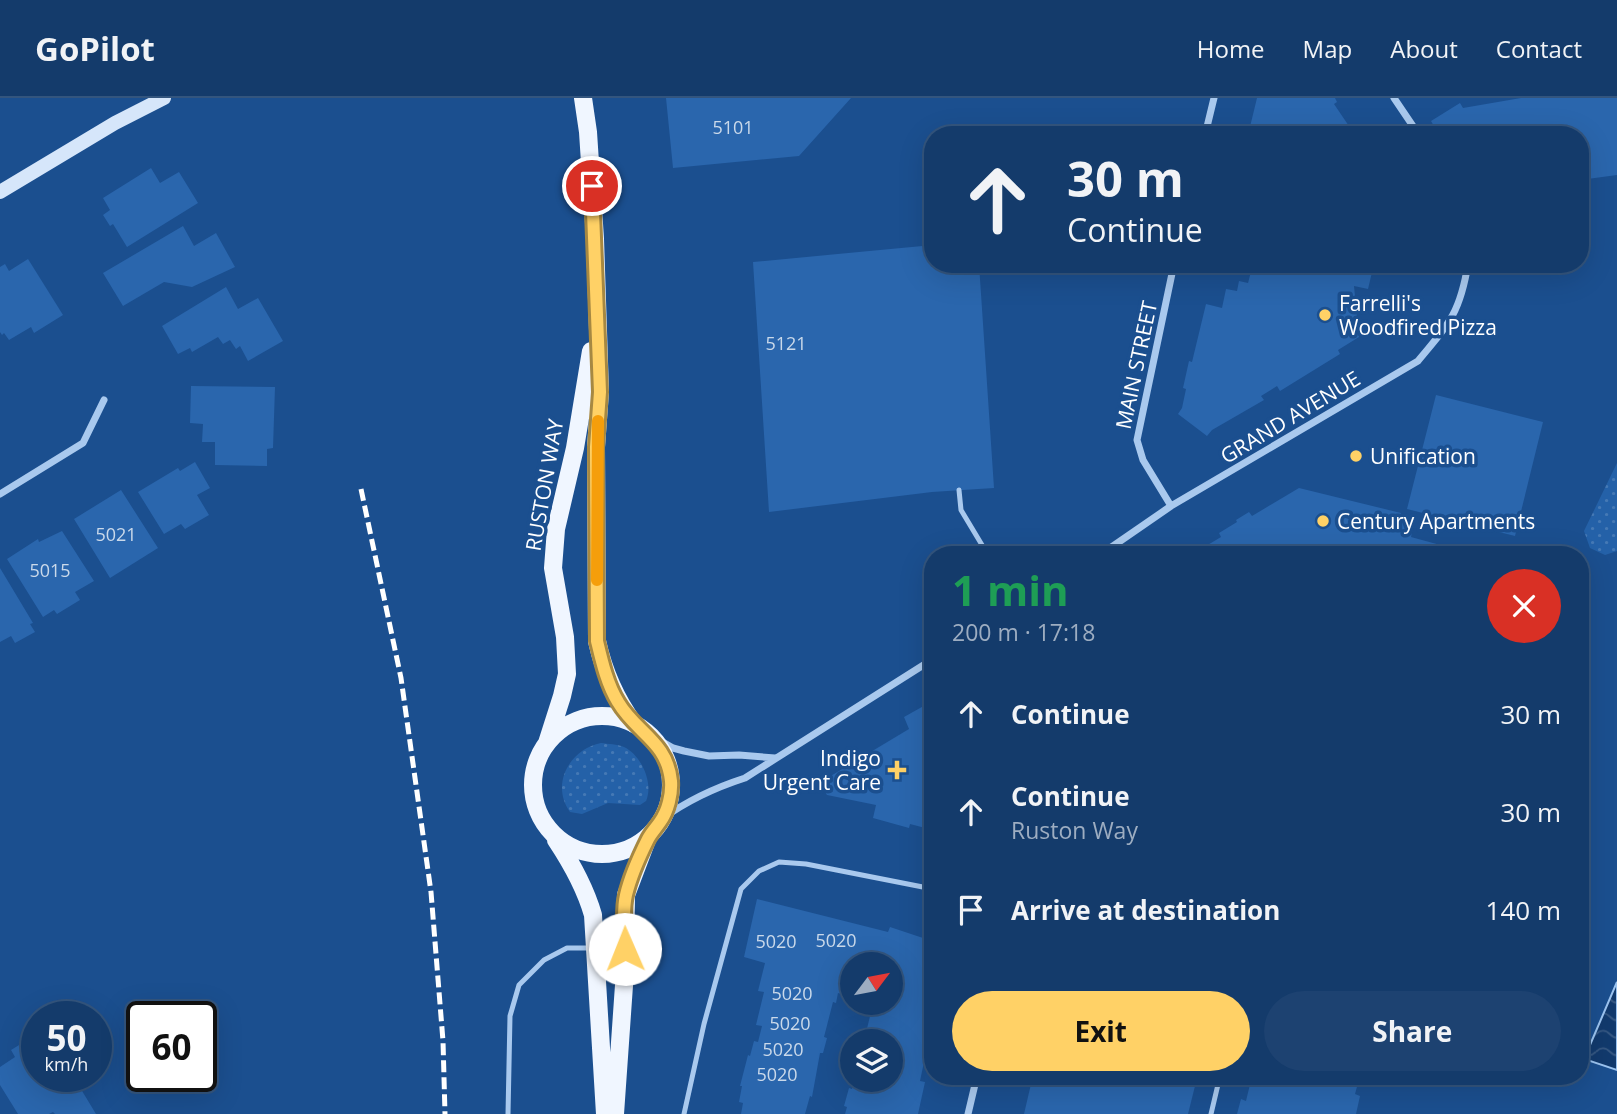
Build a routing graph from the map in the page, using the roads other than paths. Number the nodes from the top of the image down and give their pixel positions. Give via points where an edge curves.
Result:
1 (164, 98) edge
2 (583, 98) edge
3 (592, 98) edge
4 (1214, 98) edge
5 (1394, 98) edge
6 (1207, 126) edge
7 (1413, 126) edge
8 (588, 132) junction
9 (0, 192) edge
10 (1172, 273) edge
11 (1467, 273) edge
12 (597, 316) junction
13 (104, 400) dead end
14 (958, 490) dead end
15 (0, 494) edge
16 (1171, 506) junction
17 (983, 546) edge
18 (1113, 546) edge
19 (924, 665) edge
20 (640, 729) junction
21 (547, 743) junction
22 (775, 758) junction
23 (662, 819) junction
24 (550, 831) junction
25 (648, 837) junction
26 (924, 887) edge
27 (596, 948) junction
28 (975, 1085) edge
29 (1218, 1085) edge
30 (508, 1114) edge
31 (604, 1114) edge
32 (615, 1114) edge
33 (684, 1114) edge
34 (968, 1114) edge
35 (1211, 1114) edge

1 - 9 street
2 - 8 main road, RUSTON WAY
3 - 8 main road, RUSTON WAY
4 - 6 street
5 - 7 street
8 - 12 main road, RUSTON WAY
10 - 16 street, MAIN STREET via 1137,440 1143,460
11 - 16 street, GRAND AVENUE via 1459,306 1418,361
12 - 20 main road, RUSTON WAY via 597,641 618,702
12 - 21 main road, RUSTON WAY via 556,529 553,568 565,637 566,674
13 - 15 street via 83,443
14 - 17 lane via 961,510
16 - 18 street, GRAND AVENUE
19 - 22 street
20 - 21 main road via 608,716 594,716 568,725
20 - 22 street via 684,751
20 - 23 main road via 660,747 668,764 669,802
21 - 24 main road via 533,778 533,797
22 - 23 street
23 - 25 main road
24 - 25 main road via 575,849 598,854 621,852
24 - 27 main road via 587,894
25 - 32 main road via 626,895
26 - 33 lane via 806,864 779,862 759,871 741,889
27 - 30 lane via 567,948 544,960 519,985 510,1016
27 - 31 main road
28 - 34 street
29 - 35 lane

